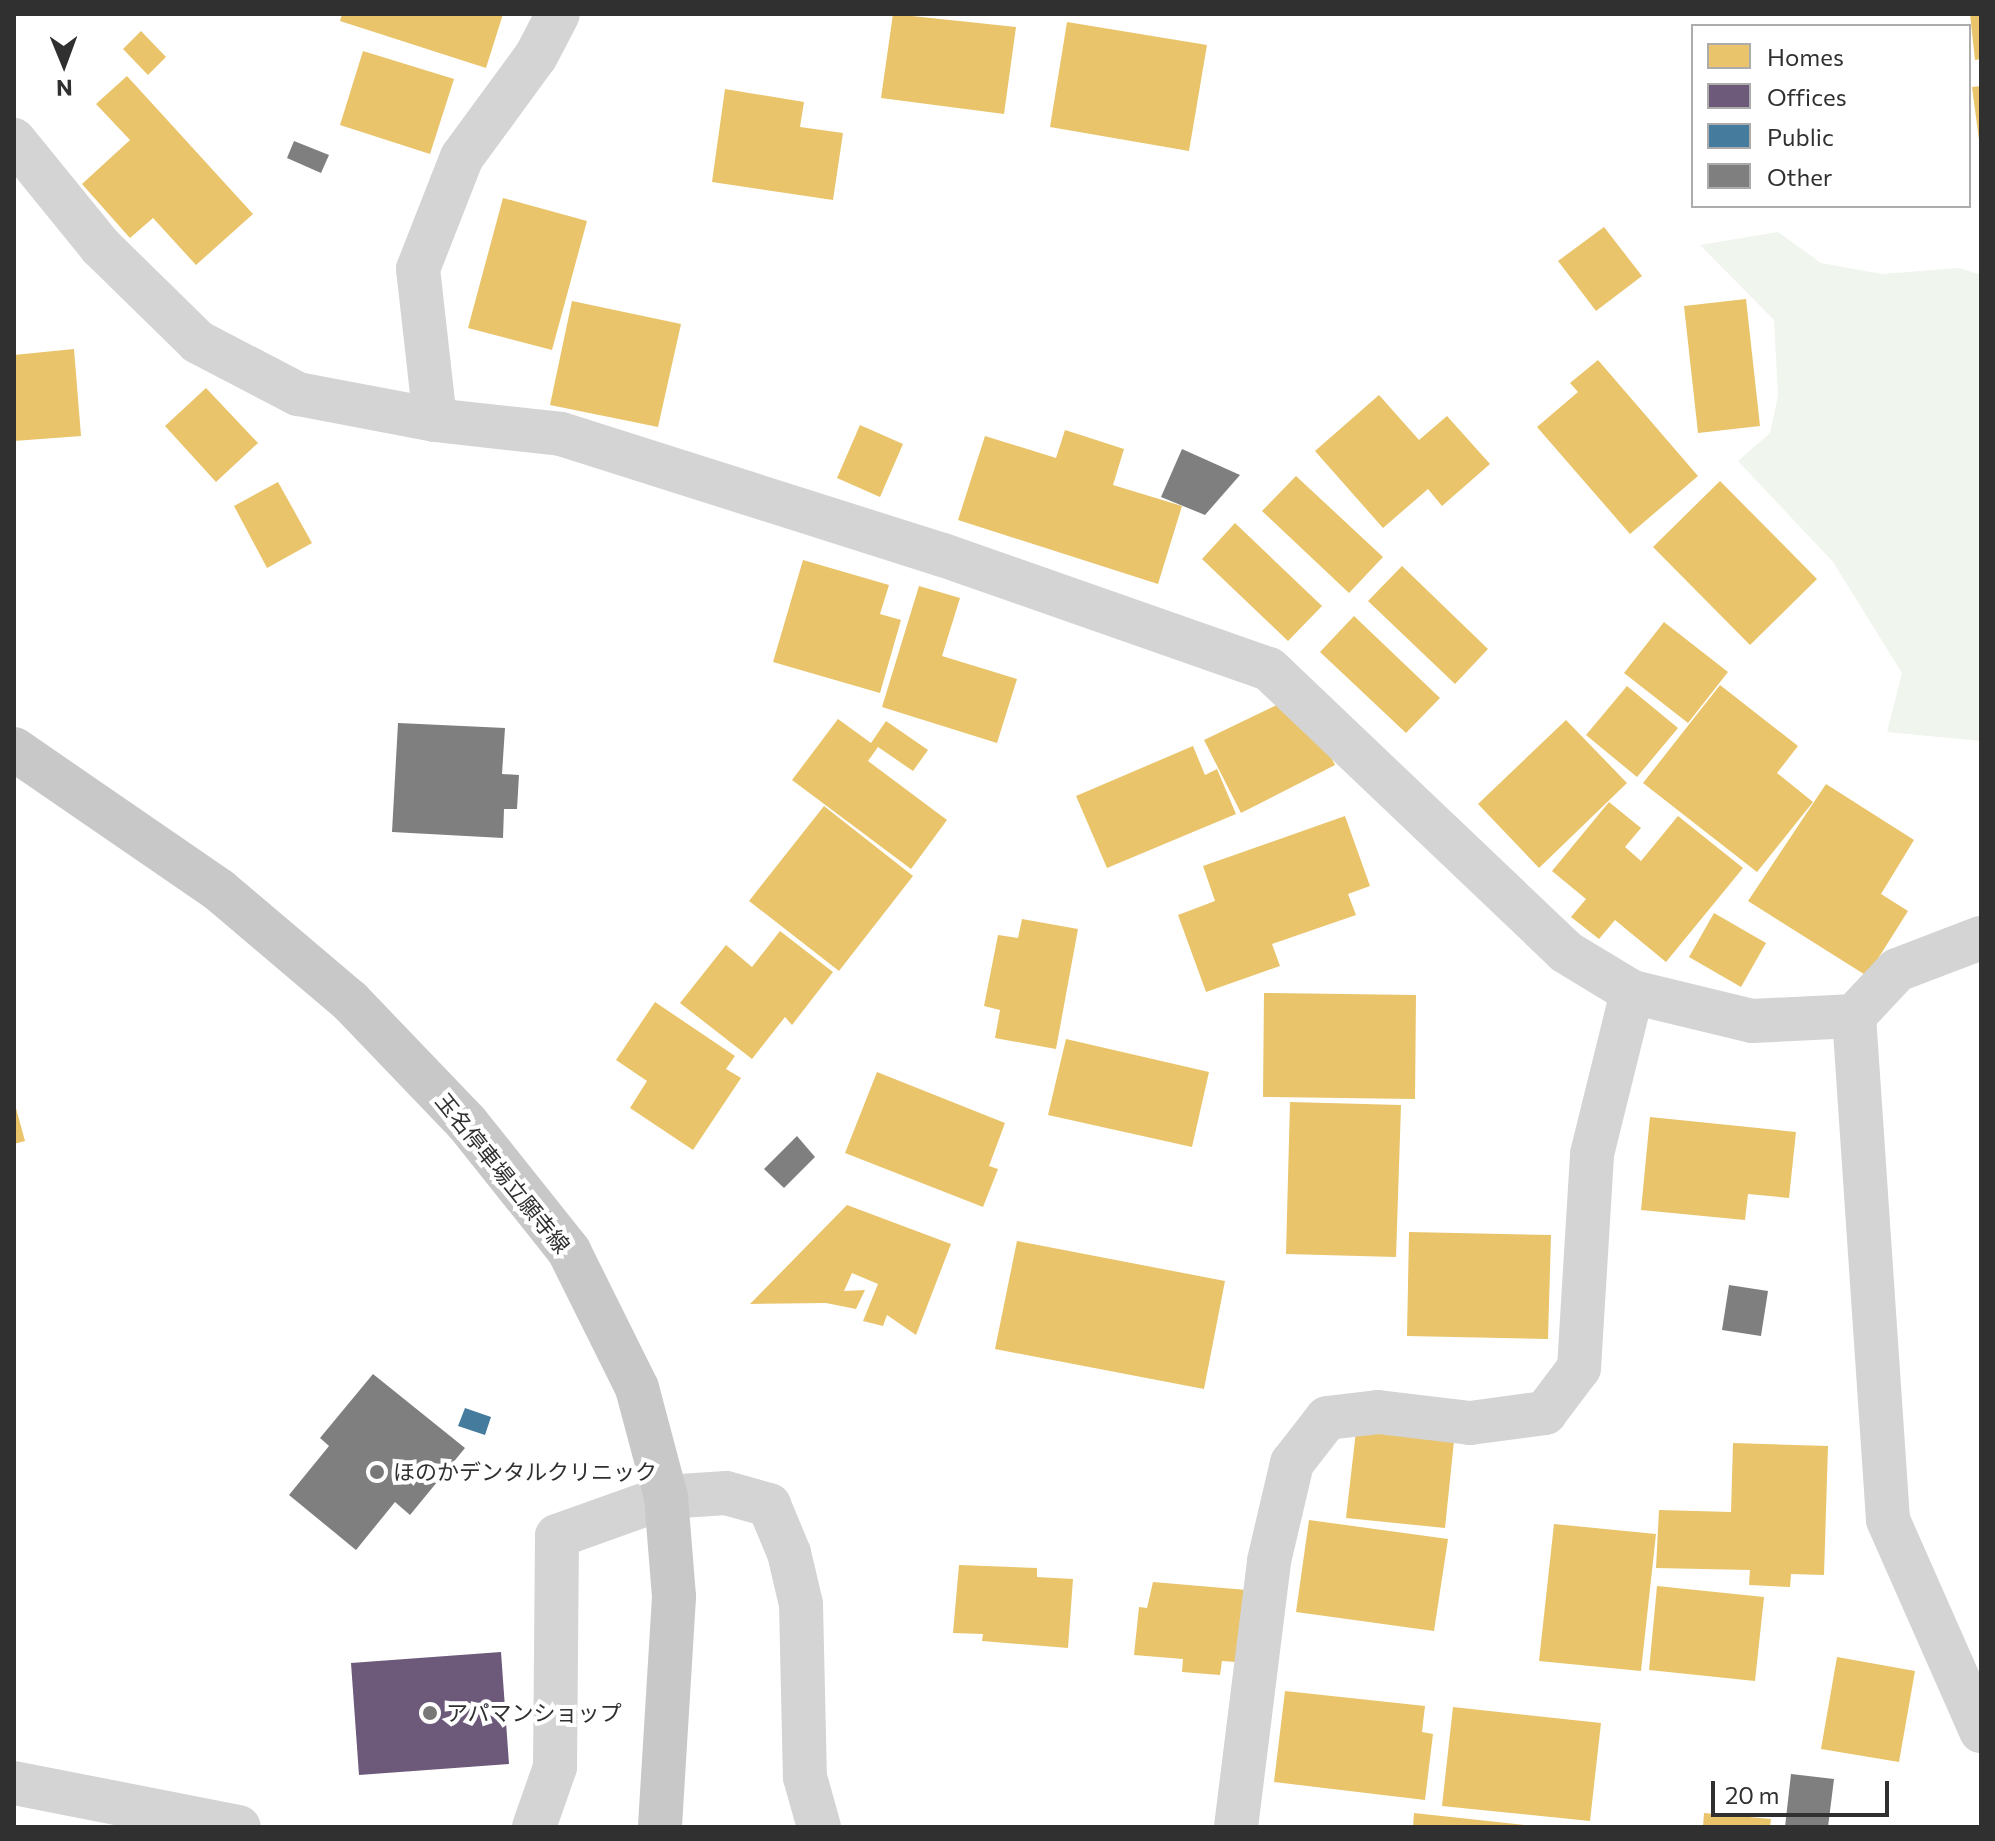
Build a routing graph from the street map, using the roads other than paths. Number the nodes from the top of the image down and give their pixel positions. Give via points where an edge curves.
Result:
1 (558, 14) edge
2 (14, 140) edge
3 (435, 420) junction
4 (14, 749) edge
5 (1981, 938) edge
6 (1632, 992) junction
7 (1854, 1016) junction
8 (666, 1497) junction
9 (1965, 1653) edge
10 (1981, 1731) edge
11 (14, 1783) edge
12 (239, 1827) edge
13 (534, 1827) edge
14 (660, 1827) edge
15 (819, 1827) edge
16 (1236, 1827) edge

1 - 3 street via 536,56 462,157 418,269
2 - 3 street via 101,247 198,342 298,394
3 - 6 street via 561,434 943,555 1269,669 1566,952
4 - 8 main road, 玉名停車場立願寺線 via 219,890 350,1001 467,1123 569,1251 637,1388
5 - 7 street via 1897,970
6 - 7 street via 1752,1021
6 - 16 street via 1592,1154 1579,1368 1545,1413 1470,1423 1378,1412 1327,1418 1292,1463 1269,1561
7 - 9 street via 1888,1520
8 - 13 street via 557,1536 555,1767
8 - 14 main road, 玉名停車場立願寺線 via 674,1597
8 - 15 street via 726,1493 769,1505 789,1553 801,1604 805,1777
9 - 10 street
11 - 12 street

